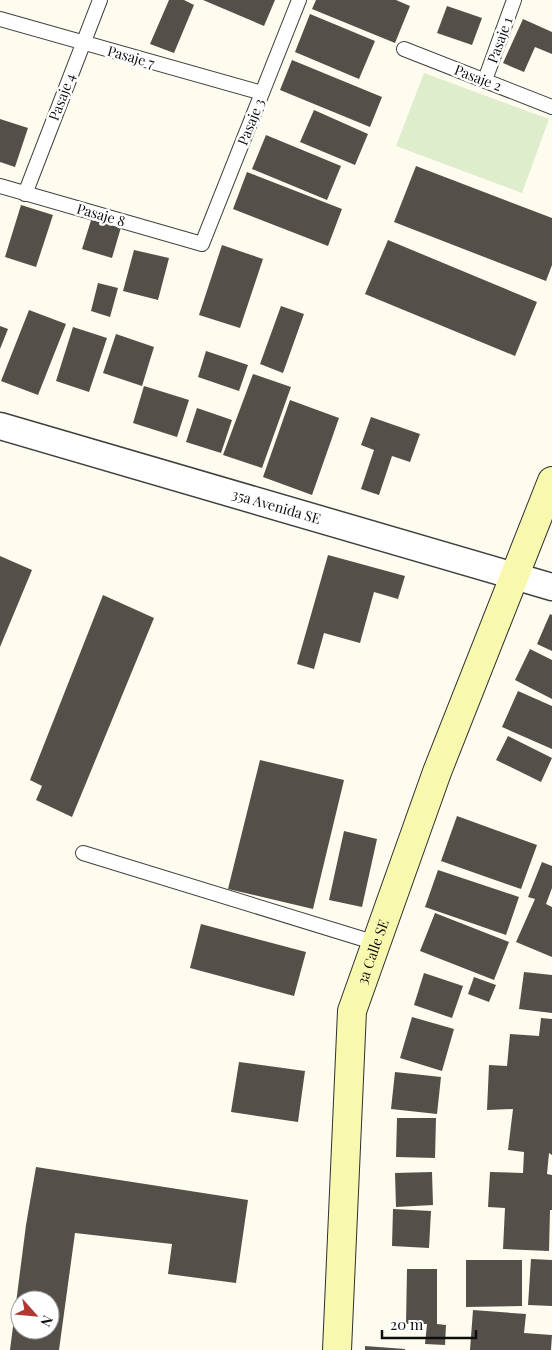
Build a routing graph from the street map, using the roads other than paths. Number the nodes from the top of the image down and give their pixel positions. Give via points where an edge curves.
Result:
1 (100, 0) edge
2 (298, 0) edge
3 (514, 0) edge
4 (0, 19) edge
5 (83, 43) junction
6 (404, 49) dead end
7 (485, 80) junction
8 (262, 93) junction
9 (552, 107) edge
10 (0, 186) edge
11 (25, 194) junction
12 (202, 244) joint
13 (0, 426) edge
14 (552, 481) edge
15 (515, 575) junction
16 (552, 587) edge
17 (83, 853) dead end
18 (376, 943) junction
19 (337, 1350) edge

1 - 5 lane, Pasaje 4
2 - 8 lane, Pasaje 3
3 - 7 lane, Pasaje 1
4 - 5 lane, Pasaje 7
5 - 8 lane, Pasaje 7
5 - 11 lane, Pasaje 4
6 - 7 lane, Pasaje 2
7 - 9 lane, Pasaje 2
8 - 12 lane, Pasaje 3
10 - 11 lane, Pasaje 8
11 - 12 lane, Pasaje 8
13 - 15 street, 35a Avenida SE
14 - 15 street, 3a Calle SE
15 - 16 street, 35a Avenida SE
15 - 18 street, 3a Calle SE via 436,772
17 - 18 lane
18 - 19 street, 3a Calle SE via 352,1011

